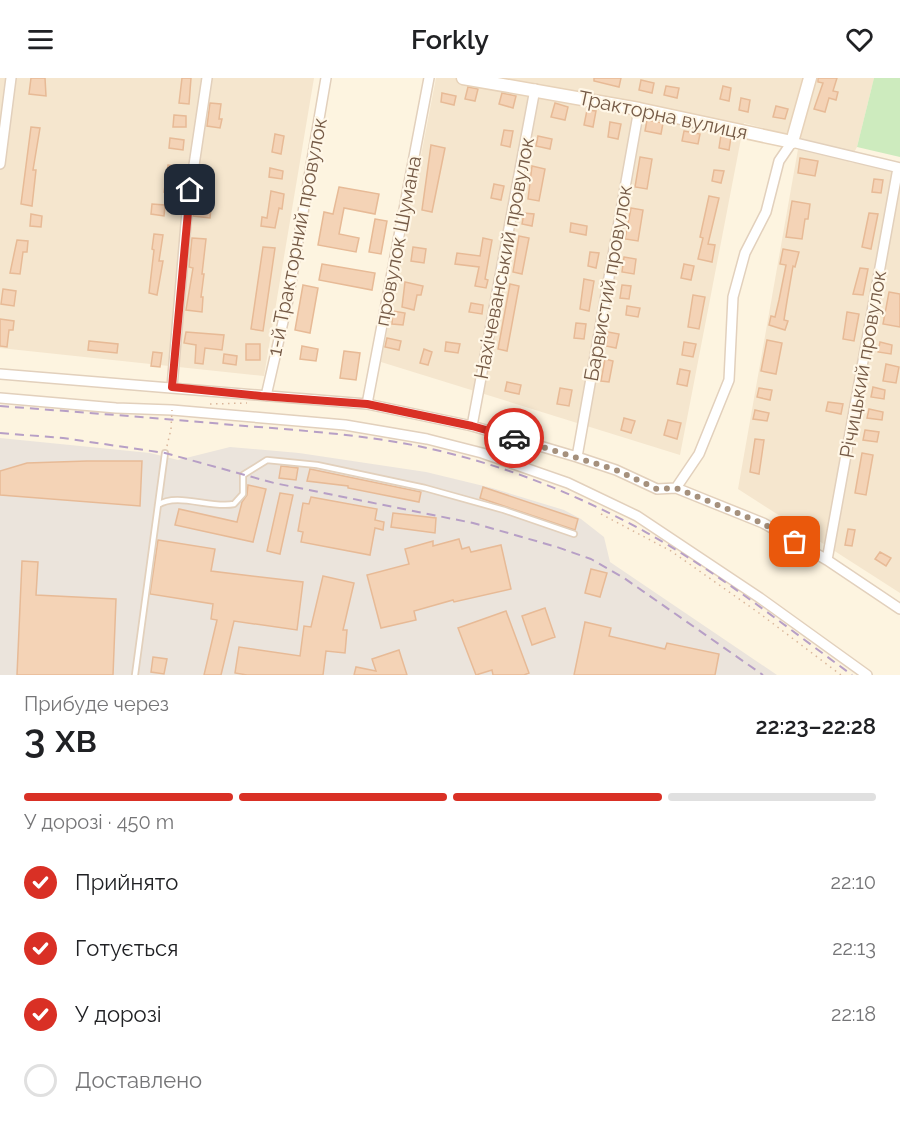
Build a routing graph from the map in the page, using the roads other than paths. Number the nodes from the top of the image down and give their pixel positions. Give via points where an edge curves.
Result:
1 (11, 78) edge
2 (207, 78) edge
3 (326, 78) edge
4 (429, 78) edge
5 (463, 78) edge
6 (810, 78) edge
7 (535, 89) junction
8 (639, 109) junction
9 (792, 142) junction
10 (0, 164) edge
11 (899, 168) edge
12 (0, 374) edge
13 (172, 387) junction
14 (266, 396) junction
15 (0, 398) edge
16 (367, 404) junction
17 (472, 426) junction
18 (165, 453) road end
19 (578, 457) junction
20 (676, 488) junction
21 (158, 505) junction
22 (574, 534) dead end
23 (827, 560) junction
24 (900, 609) edge
25 (135, 675) edge
26 (867, 675) edge

1 - 10 street
2 - 13 street via 187,213
3 - 14 street, 1-й Тракторний провулок via 288,300
4 - 16 street, провулок Шумана
5 - 7 street, Тракторна вулиця
6 - 9 street
7 - 8 street, Тракторна вулиця
7 - 17 street, Нахічеванський провулок
8 - 9 street, Тракторна вулиця
8 - 19 street, Барвистий провулок
9 - 11 street
9 - 20 street via 779,161 766,212 745,253 734,297 729,380 699,454
11 - 23 street, Річицький провулок
12 - 13 street
13 - 14 street
14 - 16 street
15 - 26 street via 387,431 462,447 568,483 651,524
16 - 17 street
17 - 19 street
18 - 21 lane
19 - 20 street via 657,489
20 - 23 street via 762,523
21 - 22 lane via 176,500 218,506 234,504 243,494 243,475 267,460 282,460 417,486
21 - 25 lane
23 - 24 street

